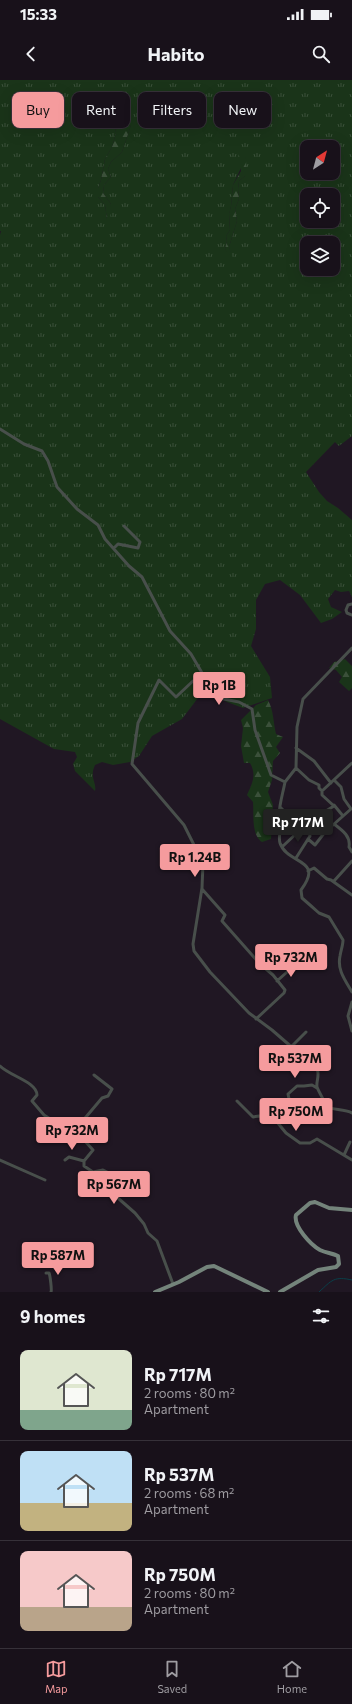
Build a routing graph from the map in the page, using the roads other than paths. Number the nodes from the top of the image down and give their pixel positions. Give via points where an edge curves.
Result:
1 (0, 429) edge
2 (124, 526) dead end
3 (114, 548) junction
4 (352, 604) edge
5 (352, 615) edge
6 (352, 648) edge
7 (219, 698) junction
8 (296, 748) junction
9 (352, 763) edge
10 (296, 768) junction
11 (334, 780) junction
12 (285, 782) junction
13 (331, 783) junction
14 (322, 791) junction
15 (334, 805) junction
16 (280, 807) junction
17 (343, 816) junction
18 (334, 824) junction
19 (308, 827) junction
20 (302, 829) junction
21 (308, 840) junction
22 (282, 848) junction
23 (352, 852) edge
24 (296, 858) junction
25 (352, 861) edge
26 (308, 871) junction
27 (334, 881) junction
28 (202, 889) junction
29 (352, 895) edge
30 (296, 964) dead end
31 (277, 981) junction
32 (352, 992) edge
33 (352, 1002) edge
34 (256, 1019) junction
35 (352, 1031) edge
36 (306, 1032) dead end
37 (291, 1046) junction
38 (0, 1066) edge
39 (94, 1075) dead end
40 (318, 1088) junction
41 (237, 1101) dead end
42 (352, 1113) edge
43 (277, 1122) junction
44 (75, 1130) junction
45 (350, 1142) dead end
46 (344, 1155) junction
47 (0, 1160) edge
48 (65, 1160) dead end
49 (352, 1160) edge
50 (84, 1161) junction
51 (44, 1180) dead end
52 (352, 1210) edge
53 (46, 1273) dead end
54 (172, 1284) junction
55 (51, 1292) edge
56 (155, 1292) edge
57 (268, 1292) edge
58 (280, 1292) edge

1 - 3 street via 24,444 42,451 59,490 97,524 105,540
2 - 3 street via 140,545 138,548 132,548 118,544
3 - 7 street via 142,577 170,631 191,654
4 - 5 street via 348,605 346,610
6 - 8 street via 303,699
7 - 12 street via 239,702 252,709 255,730 271,775
7 - 28 street via 205,692 194,681 177,698 159,680 138,723 132,763 184,825 203,863
8 - 10 street
8 - 13 street via 314,761
9 - 11 street
10 - 12 street
10 - 14 street via 319,785
11 - 13 street
11 - 17 street via 341,787 344,799 351,808
12 - 16 street
13 - 14 street
14 - 15 street via 322,795
15 - 17 street
15 - 19 street via 320,814
16 - 20 street
16 - 22 street via 279,836
17 - 18 street
18 - 21 street via 315,845
18 - 23 street via 346,834
19 - 20 street
19 - 21 street
20 - 22 street
21 - 24 street
22 - 24 street
24 - 26 street via 304,863
25 - 27 street
26 - 27 street via 314,868 327,880
26 - 32 street via 309,877 300,894 319,913 329,917 343,940 340,969
27 - 29 street
28 - 31 street via 225,914 222,921
28 - 34 street via 194,950 210,972
30 - 31 street
31 - 34 street via 284,992
33 - 35 street via 348,1012
34 - 37 street
36 - 37 street
37 - 40 street via 317,1069
38 - 44 street via 11,1075 27,1081 36,1090 37,1095 32,1101 44,1115 55,1122 64,1119
39 - 44 street via 112,1089
40 - 42 street via 329,1108
40 - 43 street via 312,1085 295,1087 288,1094 290,1110
41 - 43 street via 253,1117 263,1117
43 - 46 street via 298,1142 310,1143 317,1138
44 - 50 street via 93,1150
45 - 46 street
46 - 49 street
47 - 51 street
48 - 50 street via 69,1158
50 - 54 street via 84,1166 90,1171 106,1172 110,1191 136,1213 148,1234 156,1240
52 - 58 main road via 329,1208 311,1202 299,1212 296,1218 303,1234 322,1251 338,1256 339,1264 336,1267 318,1270
53 - 55 street via 50,1276
54 - 56 main road
54 - 57 main road via 214,1266

